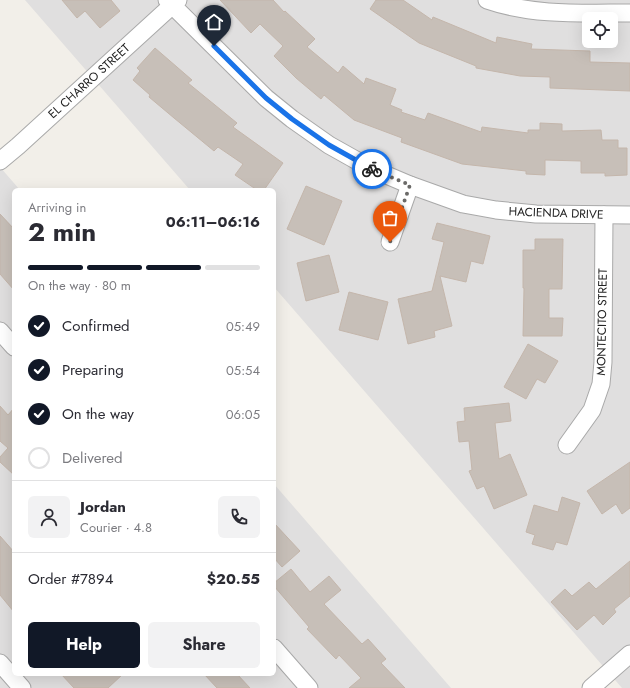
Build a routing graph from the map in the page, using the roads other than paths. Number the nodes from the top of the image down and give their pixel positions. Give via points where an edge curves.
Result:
1 (487, 0) edge
2 (172, 2) edge
3 (630, 13) edge
4 (0, 161) edge
5 (410, 185) junction
6 (604, 215) junction
7 (630, 215) edge
8 (390, 242) dead end
9 (0, 331) edge
10 (12, 345) edge
11 (567, 445) dead end
12 (276, 650) edge
13 (630, 654) edge
14 (0, 662) edge
15 (22, 688) edge
16 (309, 688) edge
17 (591, 688) edge

1 - 3 street via 542,12
2 - 4 street, EL CHARRO STREET
2 - 5 street, HACIENDA DRIVE via 266,98 292,119 336,149 370,168
5 - 6 street, HACIENDA DRIVE via 463,204 496,210 536,214
5 - 8 street
6 - 7 street, HACIENDA DRIVE
6 - 11 street, MONTECITO STREET via 601,384 592,410
9 - 10 street
12 - 16 street
13 - 17 street
14 - 15 street

